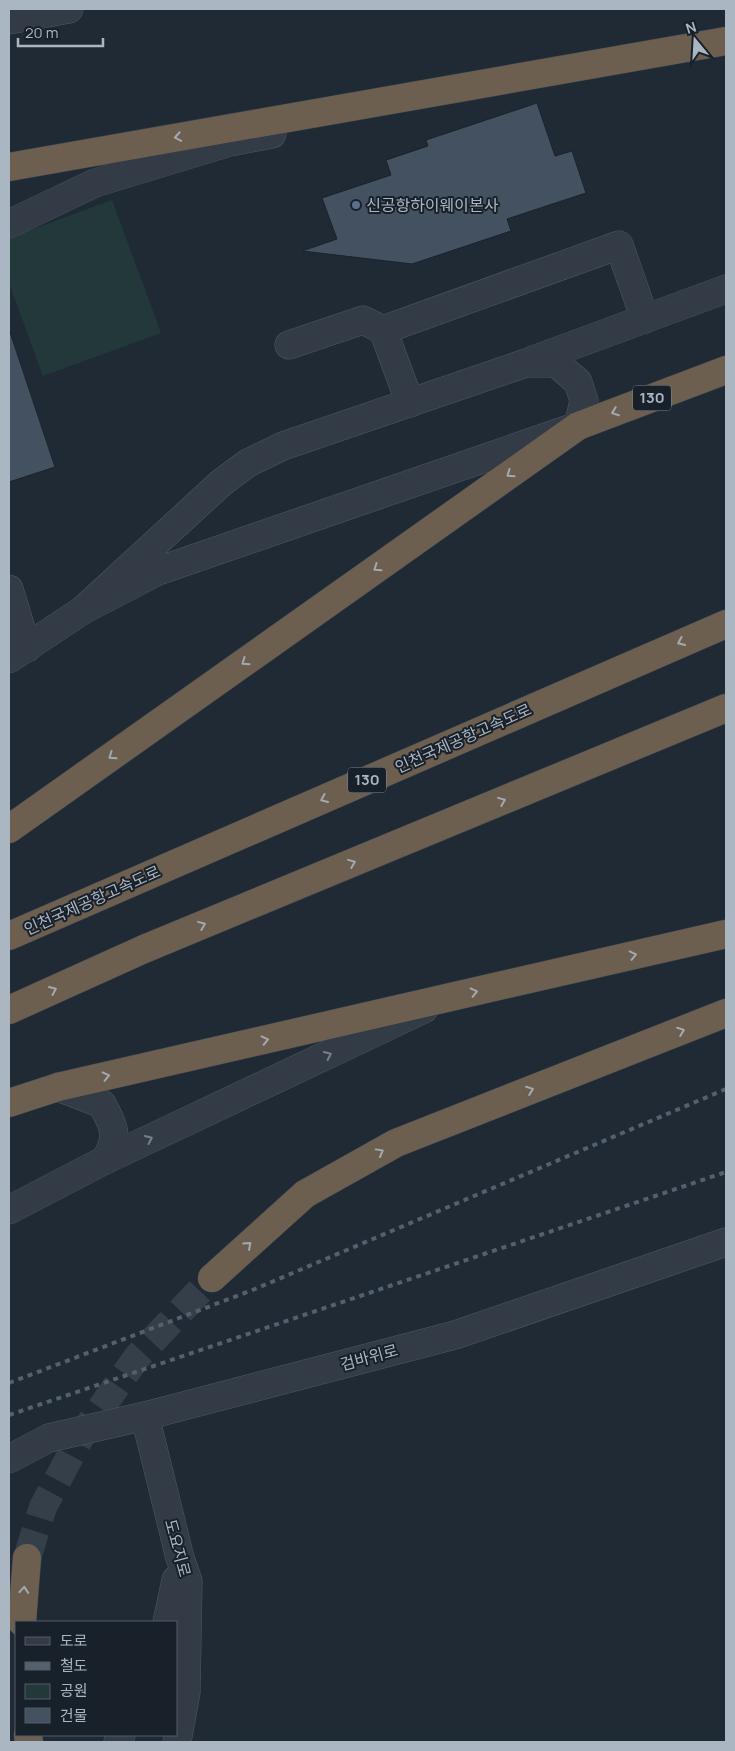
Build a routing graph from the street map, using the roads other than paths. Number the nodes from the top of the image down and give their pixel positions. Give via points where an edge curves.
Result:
1 (69, 9) edge
2 (9, 20) edge
3 (726, 41) edge
4 (726, 52) edge
5 (9, 167) edge
6 (9, 224) edge
7 (726, 289) edge
8 (645, 318) junction
9 (383, 330) junction
10 (289, 345) dead end
11 (526, 363) junction
12 (726, 370) edge
13 (410, 403) junction
14 (578, 426) junction
15 (9, 589) edge
16 (83, 610) junction
17 (726, 624) edge
18 (18, 654) edge
19 (726, 708) edge
20 (9, 830) edge
21 (726, 934) edge
22 (9, 936) edge
23 (448, 998) junction
24 (9, 1010) edge
25 (726, 1013) edge
26 (58, 1087) junction
27 (9, 1103) edge
28 (105, 1160) junction
29 (9, 1210) edge
30 (726, 1242) edge
31 (212, 1278) tunnel mouth
32 (144, 1416) junction
33 (9, 1459) edge
34 (27, 1558) tunnel mouth
35 (180, 1558) junction
36 (22, 1621) edge
37 (166, 1621) edge
38 (177, 1742) edge

1 - 2 street
3 -> 5 highway
4 - 6 street via 666,60 230,142 95,182
7 - 8 street
8 - 9 street via 619,245
8 - 11 street
9 - 10 street via 363,320
9 - 13 street
11 - 13 street
11 - 14 street via 556,363 578,382 584,401
12 -> 14 highway, 130
13 - 16 street via 283,446 248,464 220,483
14 - 16 street via 158,571
14 -> 20 highway, 130
15 - 18 street
16 - 18 street
17 -> 22 highway, 인천국제공항고속도로 / 130
24 -> 19 highway via 144,949
23 -> 21 highway
26 -> 23 highway
28 -> 23 street
31 -> 25 highway via 305,1194 396,1143
26 - 27 highway
26 - 28 street via 102,1104 113,1125 115,1144
28 - 29 street
30 - 32 street, 검바위로 via 454,1335
32 - 33 street, 검바위로 via 49,1438
32 - 35 street, 도요지로
36 -> 34 highway
35 - 37 street
35 - 38 street, 도요지로 via 188,1581 186,1692

